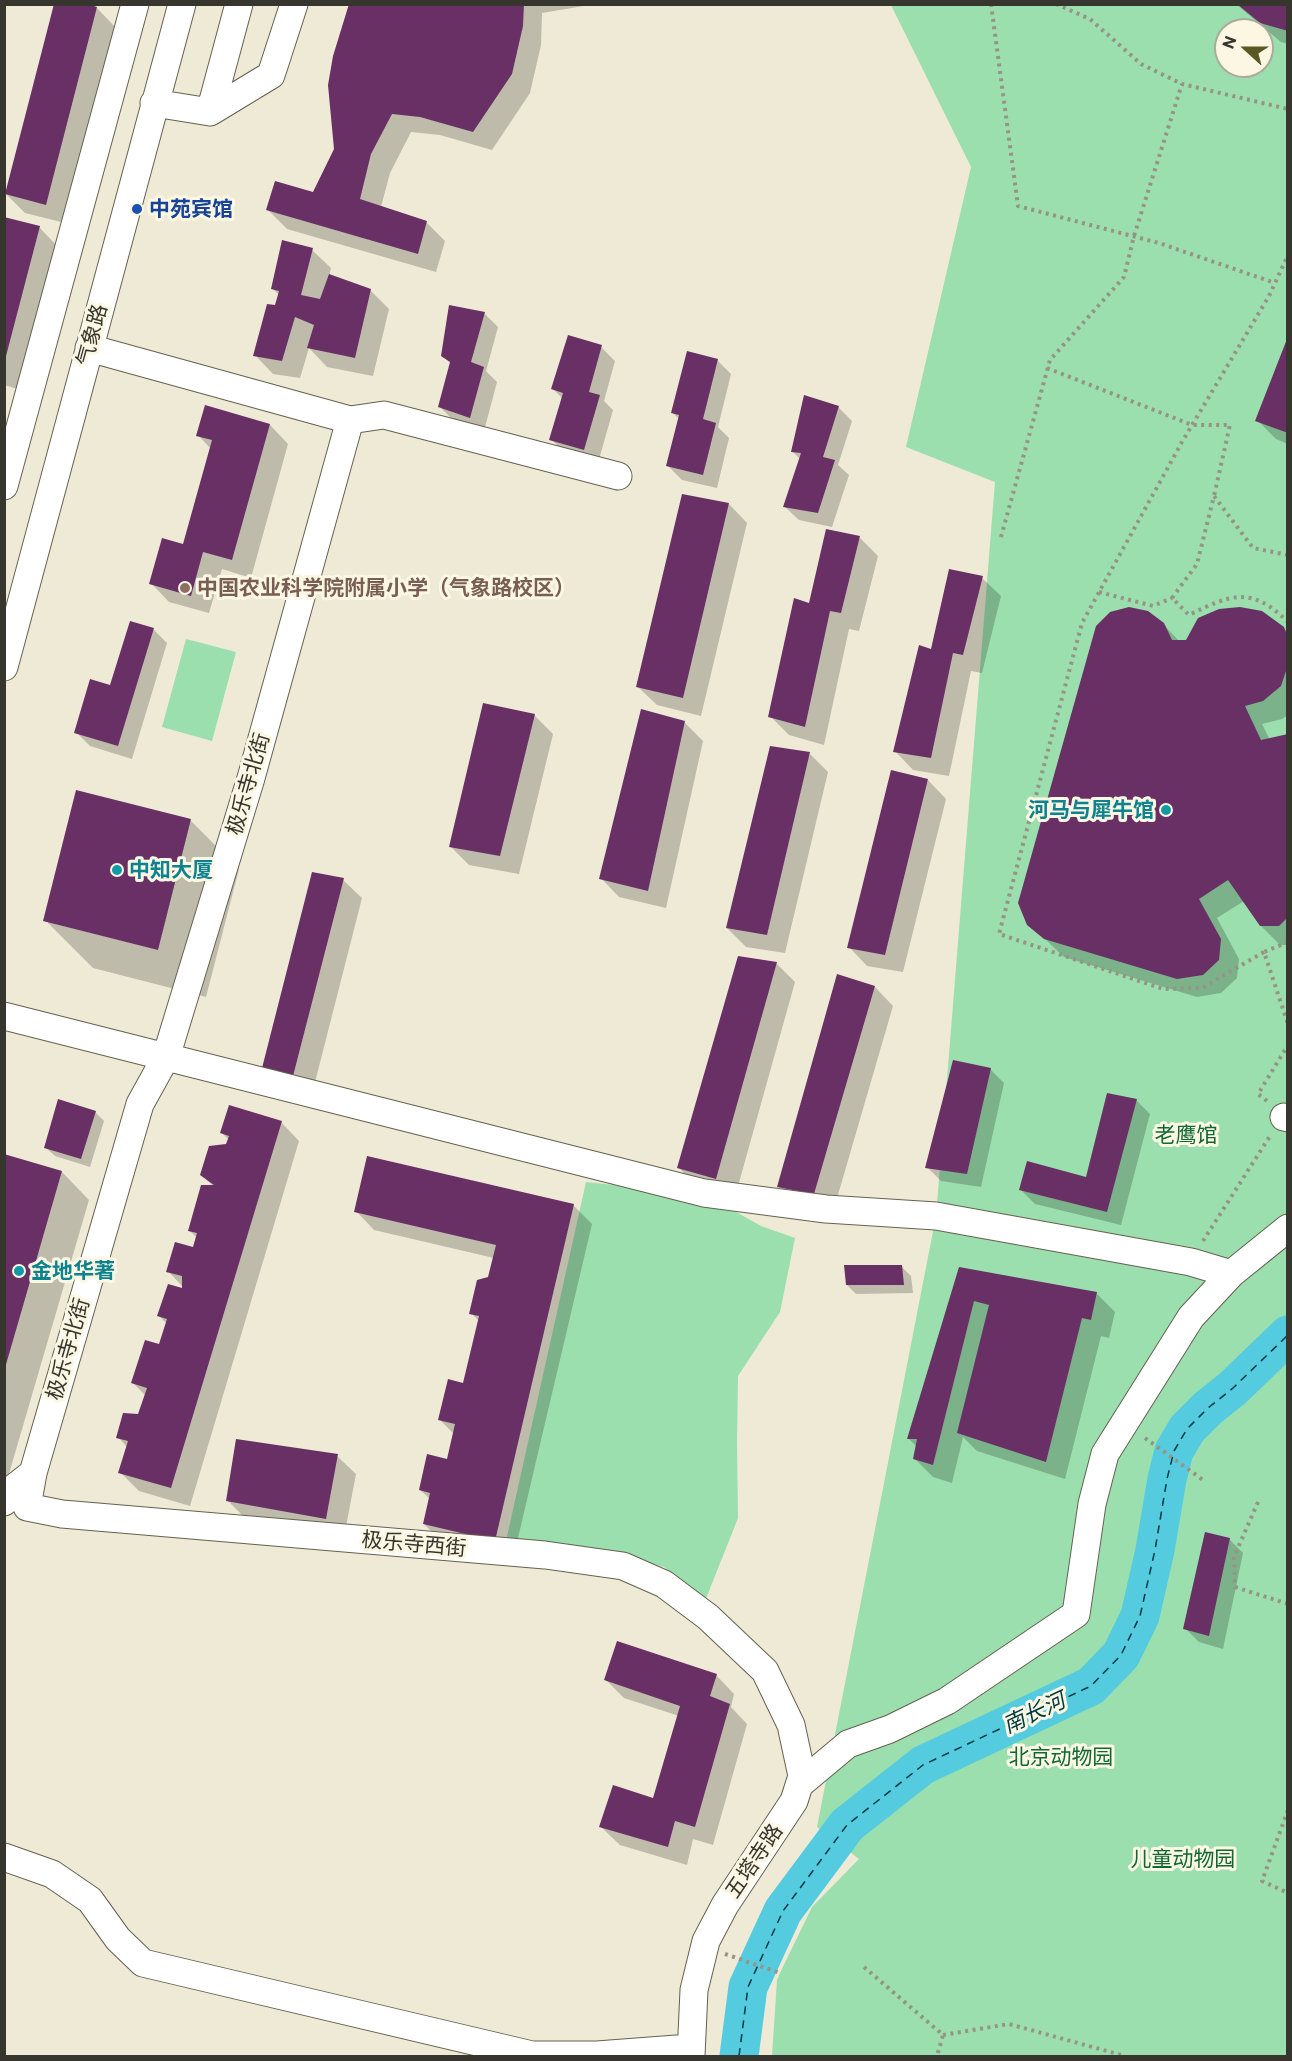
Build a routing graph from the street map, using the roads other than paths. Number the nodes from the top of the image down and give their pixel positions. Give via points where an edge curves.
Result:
1 (135, 4) edge
2 (182, 4) edge
3 (239, 4) edge
4 (294, 4) edge
5 (154, 103) junction
6 (210, 112) junction
7 (89, 348) junction
8 (14, 412) edge
9 (350, 420) junction
10 (618, 476) dead end
11 (4, 486) edge
12 (4, 667) edge
13 (4, 1016) edge
14 (165, 1057) junction
15 (1287, 1228) edge
16 (1231, 1275) junction
17 (16, 1504) edge
18 (765, 1671) joint
19 (799, 1785) junction
20 (4, 1857) edge
21 (690, 2052) edge

1 - 8 street
2 - 5 street, 气象路
3 - 6 street
4 - 6 street via 271,75
5 - 6 street
5 - 7 street, 气象路
7 - 9 street
7 - 12 street, 气象路
8 - 11 street
9 - 10 street via 384,415
9 - 14 street, 极乐寺北街 via 250,778
13 - 14 street
14 - 16 street via 705,1193 826,1209 936,1216 1191,1262
14 - 17 street, 极乐寺北街 via 140,1104 33,1473
15 - 16 street
16 - 19 street via 1191,1317 1105,1454 1092,1504 1076,1614 946,1701 890,1729 848,1744
17 - 18 street, 极乐寺西街 via 62,1514 545,1555 622,1566 664,1584 708,1617
18 - 19 street, 五塔寺路 via 791,1725 802,1776
19 - 21 street, 五塔寺路 via 794,1802 725,1905 705,1946 694,1990
20 - 21 street via 52,1874 90,1900 118,1939 143,1963 532,2055

